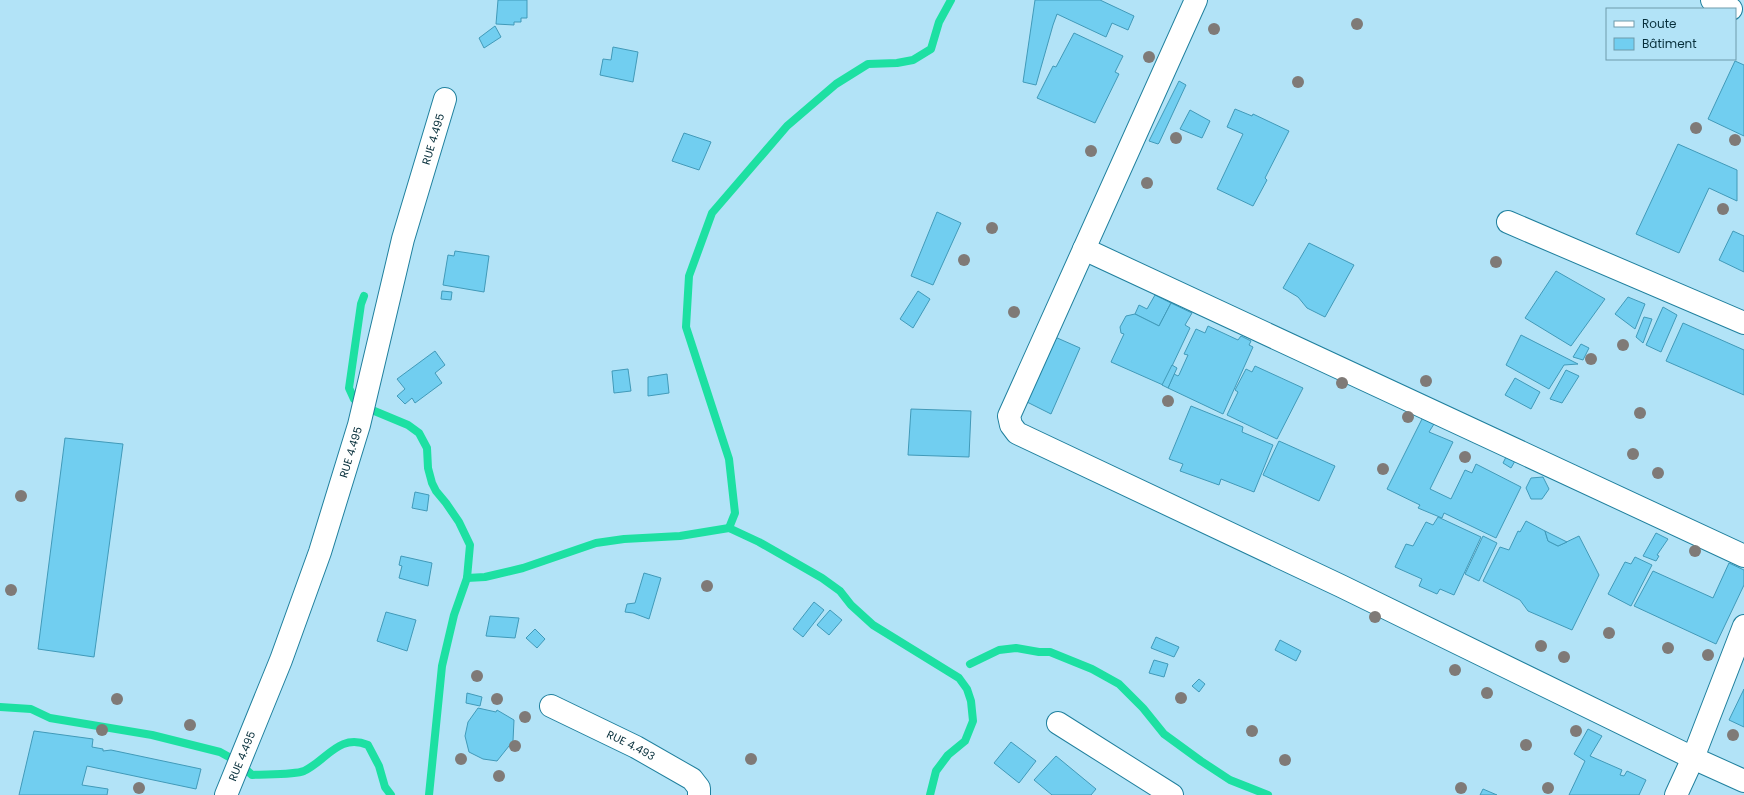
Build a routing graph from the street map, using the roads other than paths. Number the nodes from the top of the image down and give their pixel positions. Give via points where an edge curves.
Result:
1 (1196, 0) edge
2 (1712, 0) edge
3 (1728, 8) edge
4 (445, 99) dead end
5 (1508, 222) dead end
6 (1084, 249) junction
7 (1744, 324) edge
8 (1744, 556) edge
9 (1744, 626) edge
10 (551, 706) dead end
11 (1058, 723) dead end
12 (1693, 758) junction
13 (1744, 781) edge
14 (226, 795) edge
15 (699, 795) edge
16 (1172, 795) edge
17 (1676, 795) edge

1 - 6 street
2 - 3 street
4 - 14 street, RUE 4.495 via 403,239 359,425 320,552 281,660
5 - 7 street
6 - 8 street
6 - 12 street via 1009,416 1010,425 1017,433 1340,586
9 - 12 street
10 - 15 street, RUE 4.493 via 636,747 692,779
11 - 16 street
12 - 13 street
12 - 17 street

